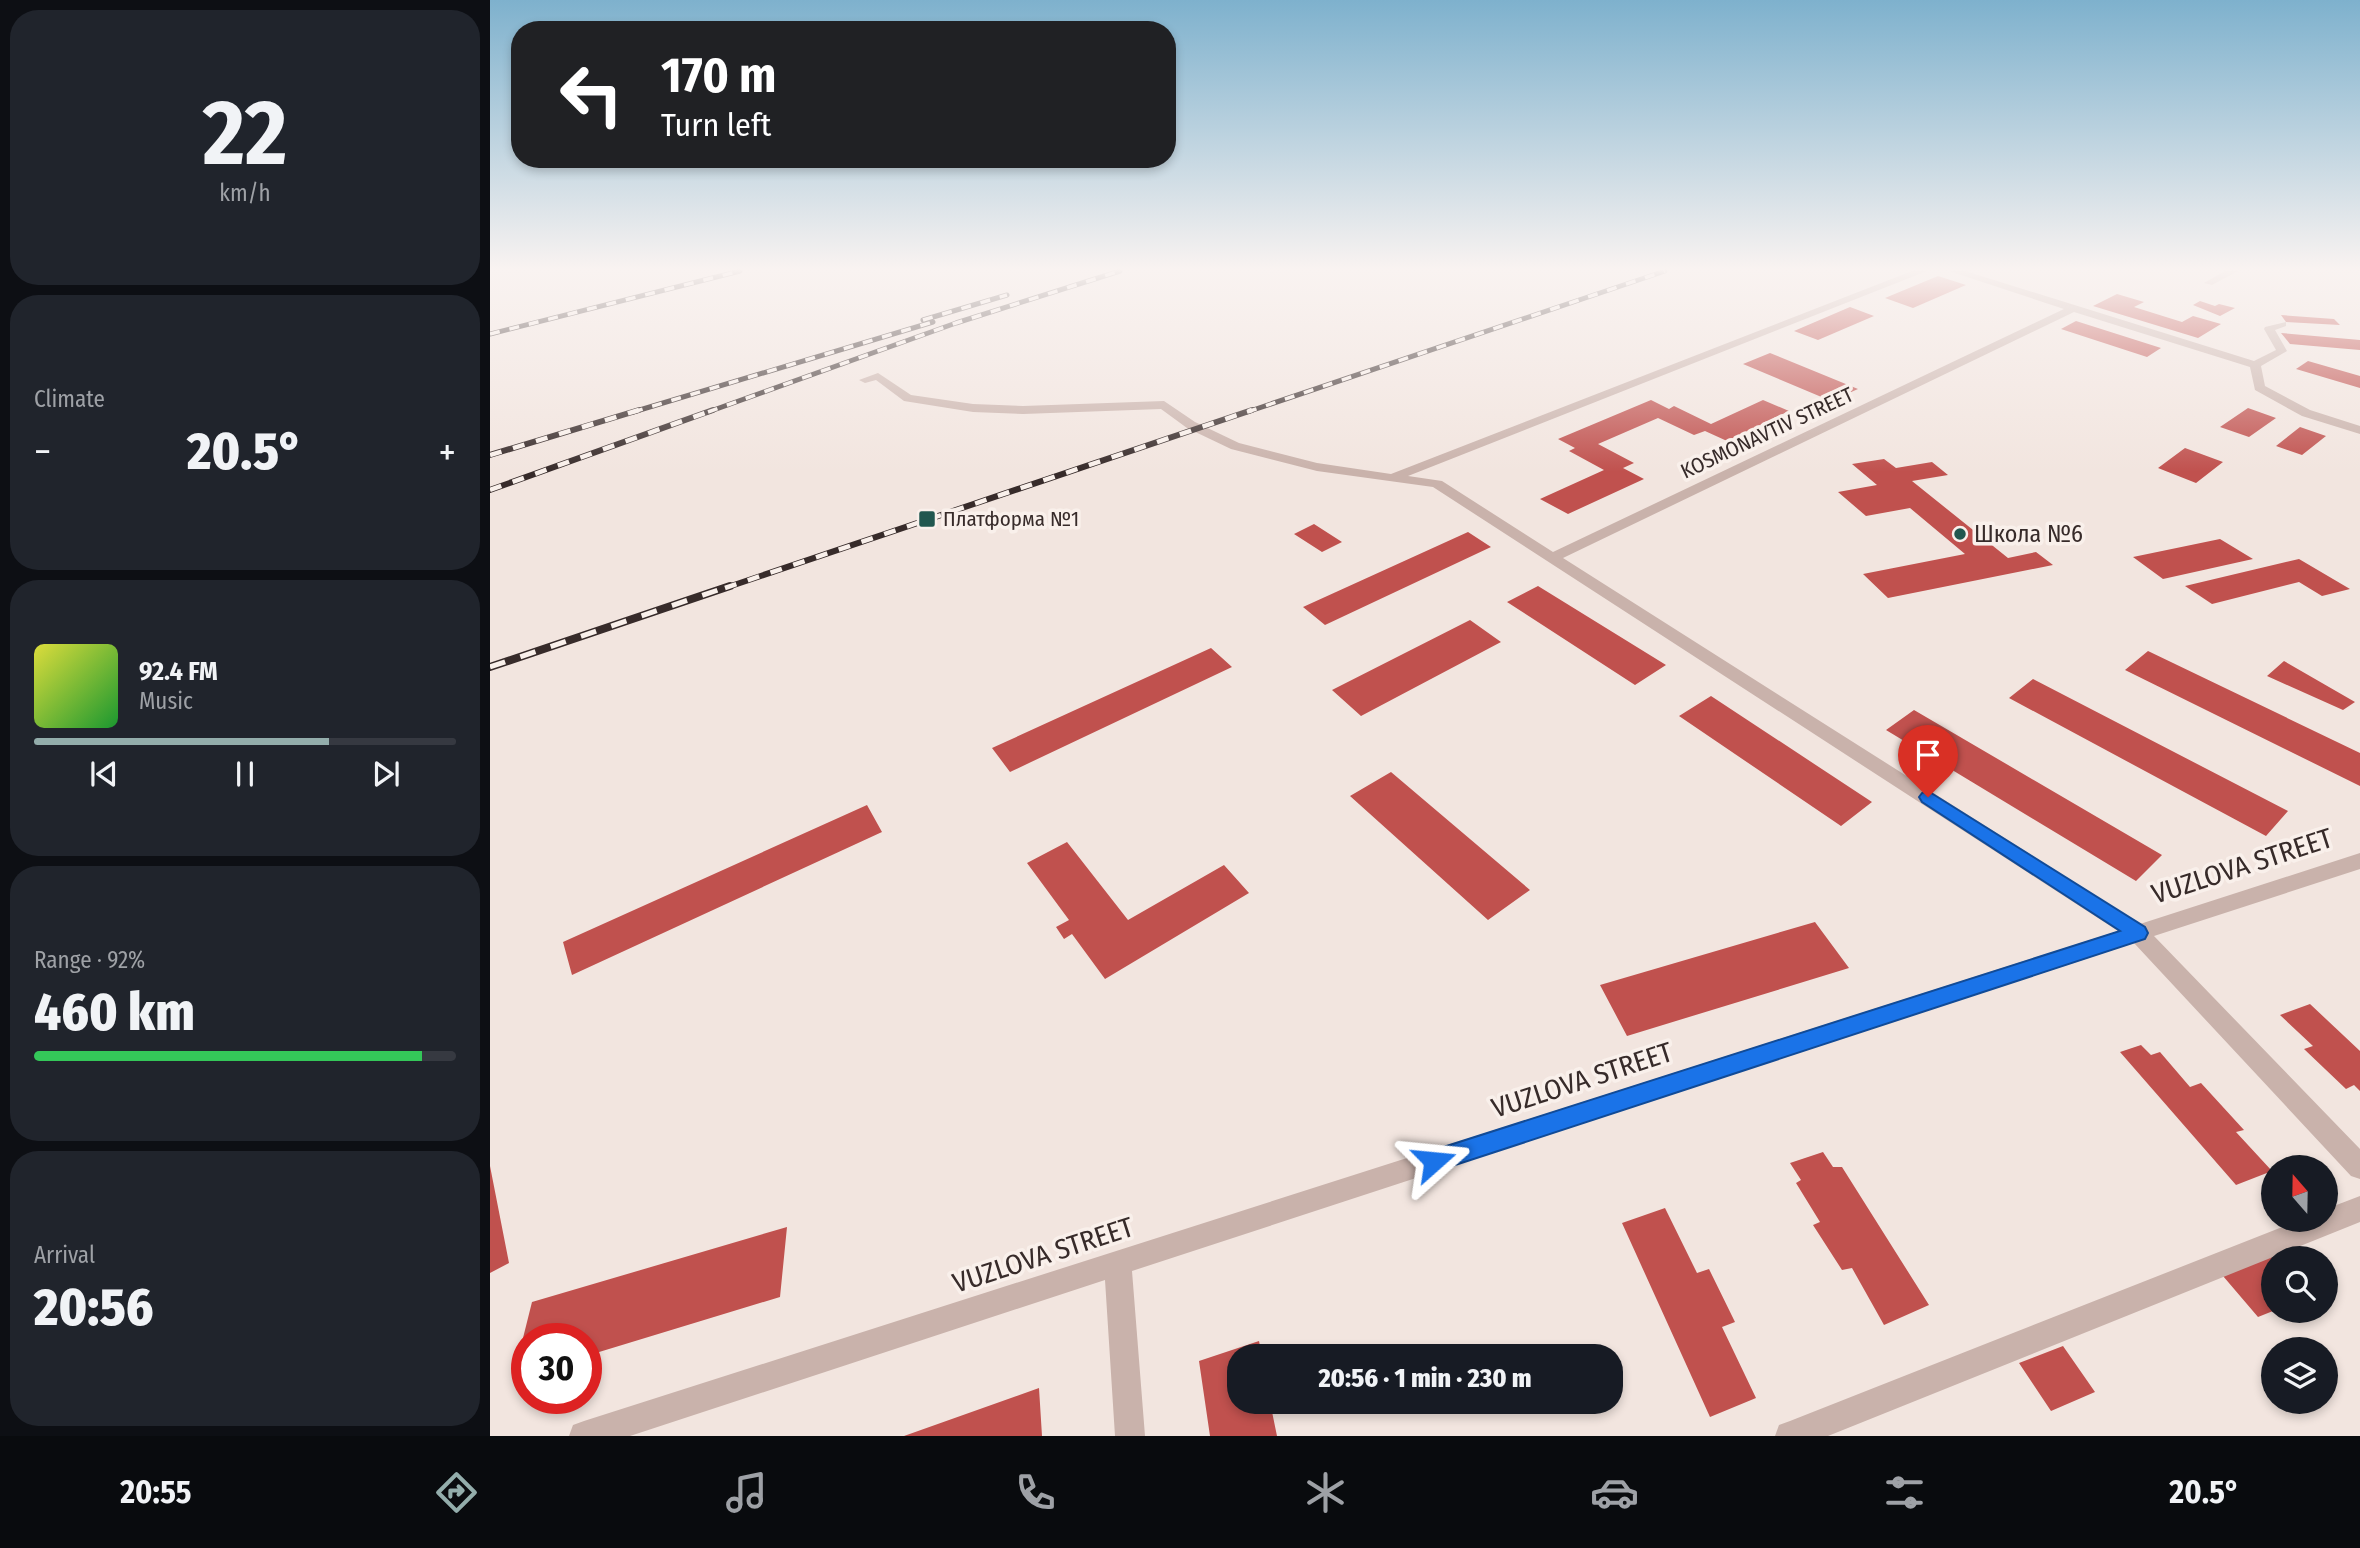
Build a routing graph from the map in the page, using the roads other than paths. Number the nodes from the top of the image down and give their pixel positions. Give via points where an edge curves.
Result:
1 (1750, 338) edge
2 (2012, 338) edge
3 (2167, 338) edge
4 (2274, 338) edge
5 (2255, 365) junction
6 (865, 380) dead end
7 (2360, 430) edge
8 (1392, 477) junction
9 (1553, 557) junction
10 (2360, 861) edge
11 (2138, 933) junction
12 (2360, 1167) edge
13 (2360, 1209) edge
14 (1118, 1264) junction
15 (584, 1436) edge
16 (1130, 1436) edge
17 (1790, 1436) edge

1 - 8 street
2 - 9 street, KOSMONAVTIV STREET
3 - 5 street
4 - 5 street via 2282,351
5 - 7 street via 2259,388 2306,413
6 - 8 street via 878,376 908,398 973,408 1164,405 1191,425 1235,446 1317,467
8 - 9 street via 1437,484
9 - 11 street
10 - 11 street, VUZLOVA STREET
11 - 12 street
11 - 14 street, VUZLOVA STREET
13 - 17 street
14 - 15 street, VUZLOVA STREET
14 - 16 street

